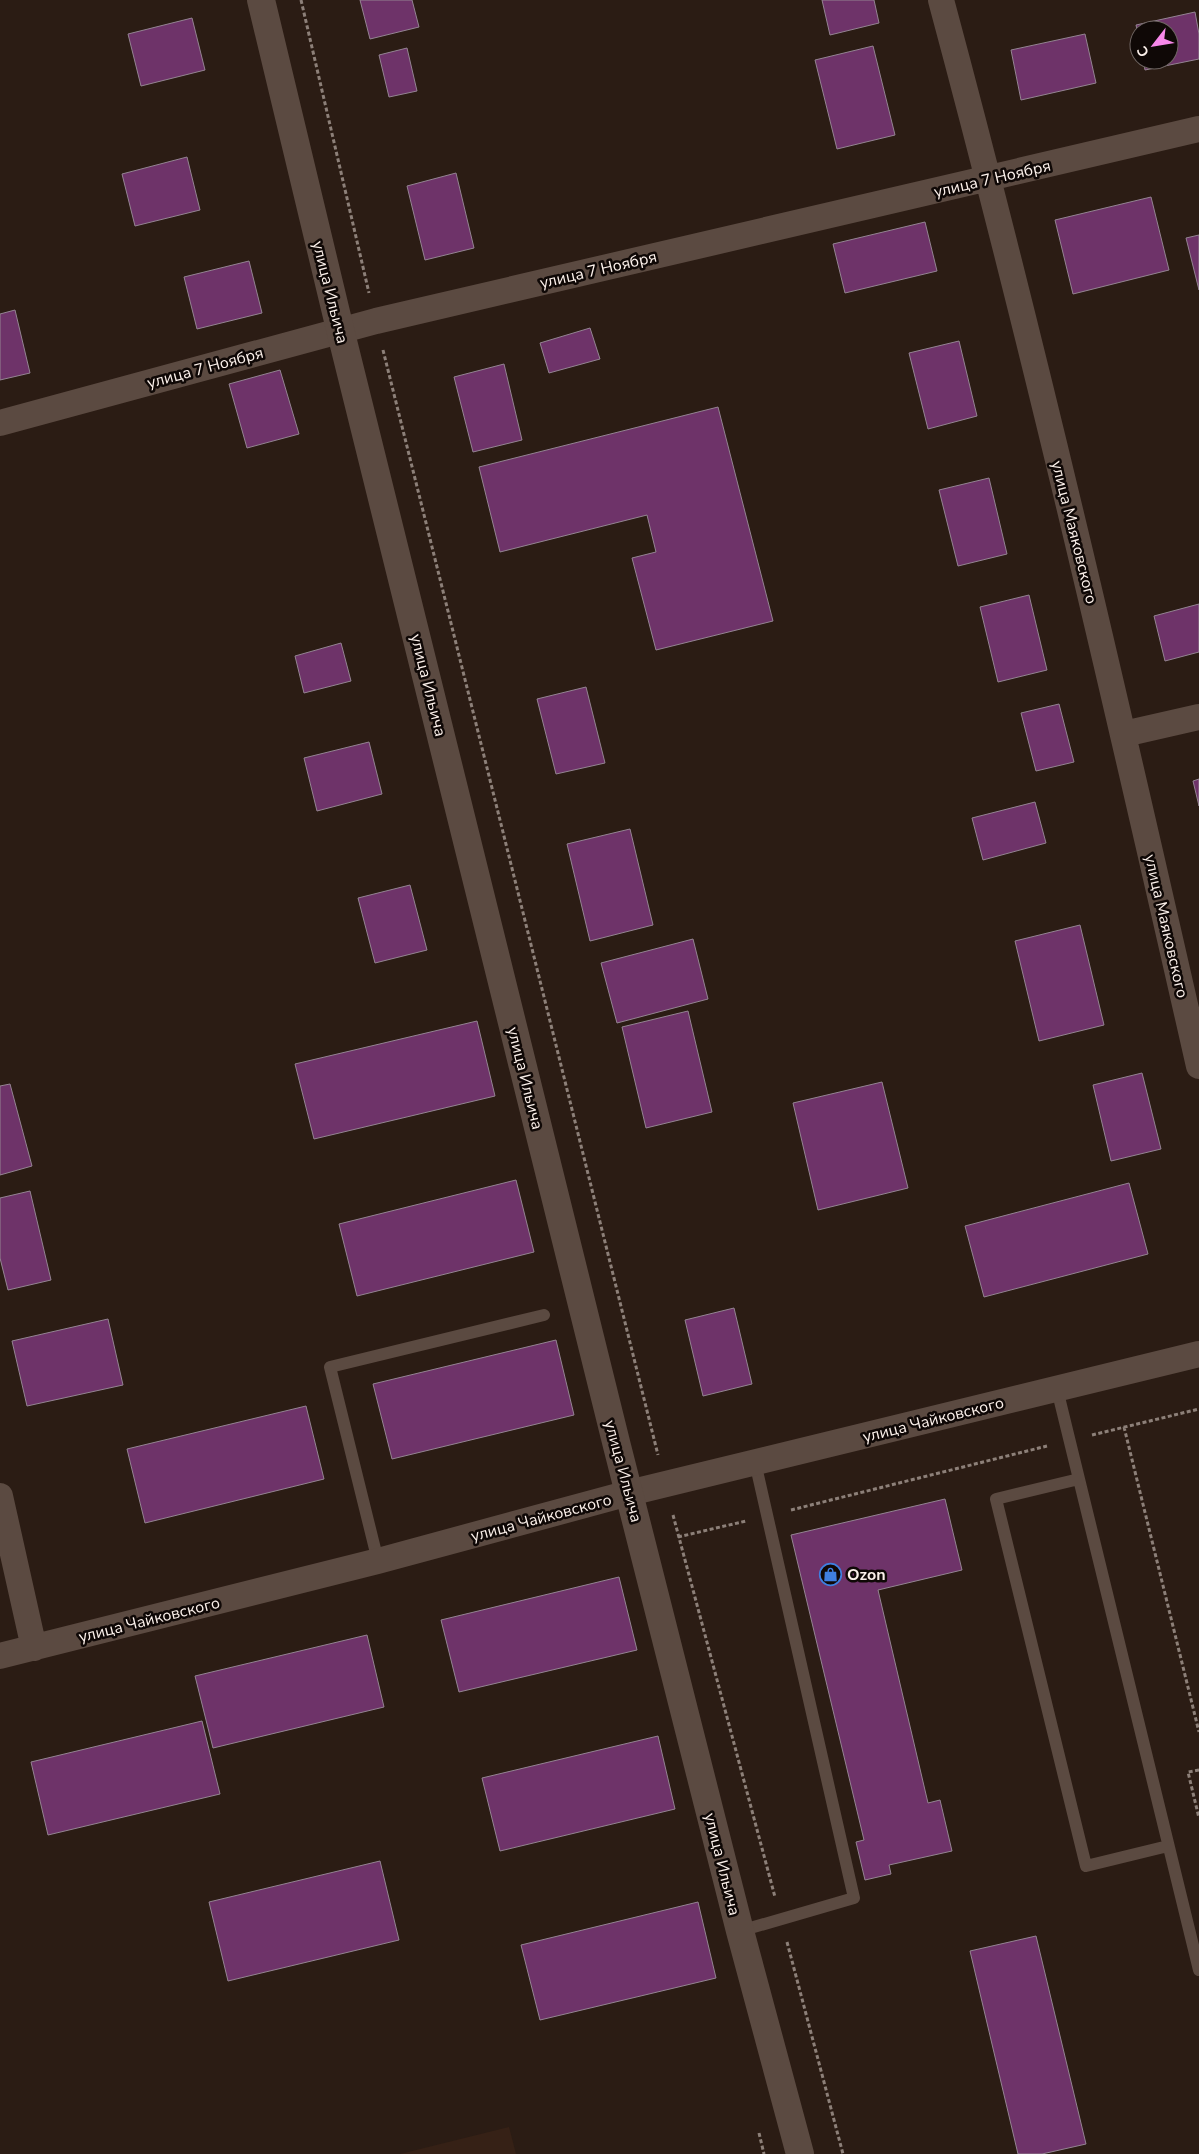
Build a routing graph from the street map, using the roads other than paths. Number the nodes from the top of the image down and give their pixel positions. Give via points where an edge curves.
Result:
1 (262, 0) edge
2 (942, 0) edge
3 (1199, 129) edge
4 (989, 178) junction
5 (340, 330) junction
6 (0, 423) edge
7 (1199, 717) edge
8 (1124, 734) junction
9 (1199, 1066) edge
10 (544, 1315) dead end
11 (1199, 1354) edge
12 (1057, 1389) junction
13 (755, 1462) junction
14 (1079, 1479) junction
15 (629, 1493) junction
16 (0, 1496) edge
17 (378, 1561) junction
18 (34, 1648) junction
19 (0, 1656) edge
20 (1168, 1846) junction
21 (740, 1932) junction
22 (1199, 1970) edge
23 (800, 2154) edge

1 - 5 street, улица Ильича
2 - 4 street, улица Маяковского
3 - 4 street, улица 7 Ноября
4 - 5 street, улица 7 Ноября
4 - 8 street, улица Маяковского
5 - 6 street, улица 7 Ноября
5 - 15 street, улица Ильича
7 - 8 street
8 - 9 street, улица Маяковского
10 - 17 lane via 330,1367
11 - 12 street, улица Чайковского
12 - 13 street, улица Чайковского
12 - 14 lane
13 - 15 street, улица Чайковского
13 - 21 lane via 854,1898
14 - 20 lane
14 - 20 lane via 996,1499 1086,1866
15 - 17 street, улица Чайковского
15 - 21 street, улица Ильича
16 - 18 street
17 - 18 street, улица Чайковского
18 - 19 street, улица Чайковского
20 - 22 lane
21 - 23 street, улица Ильича

